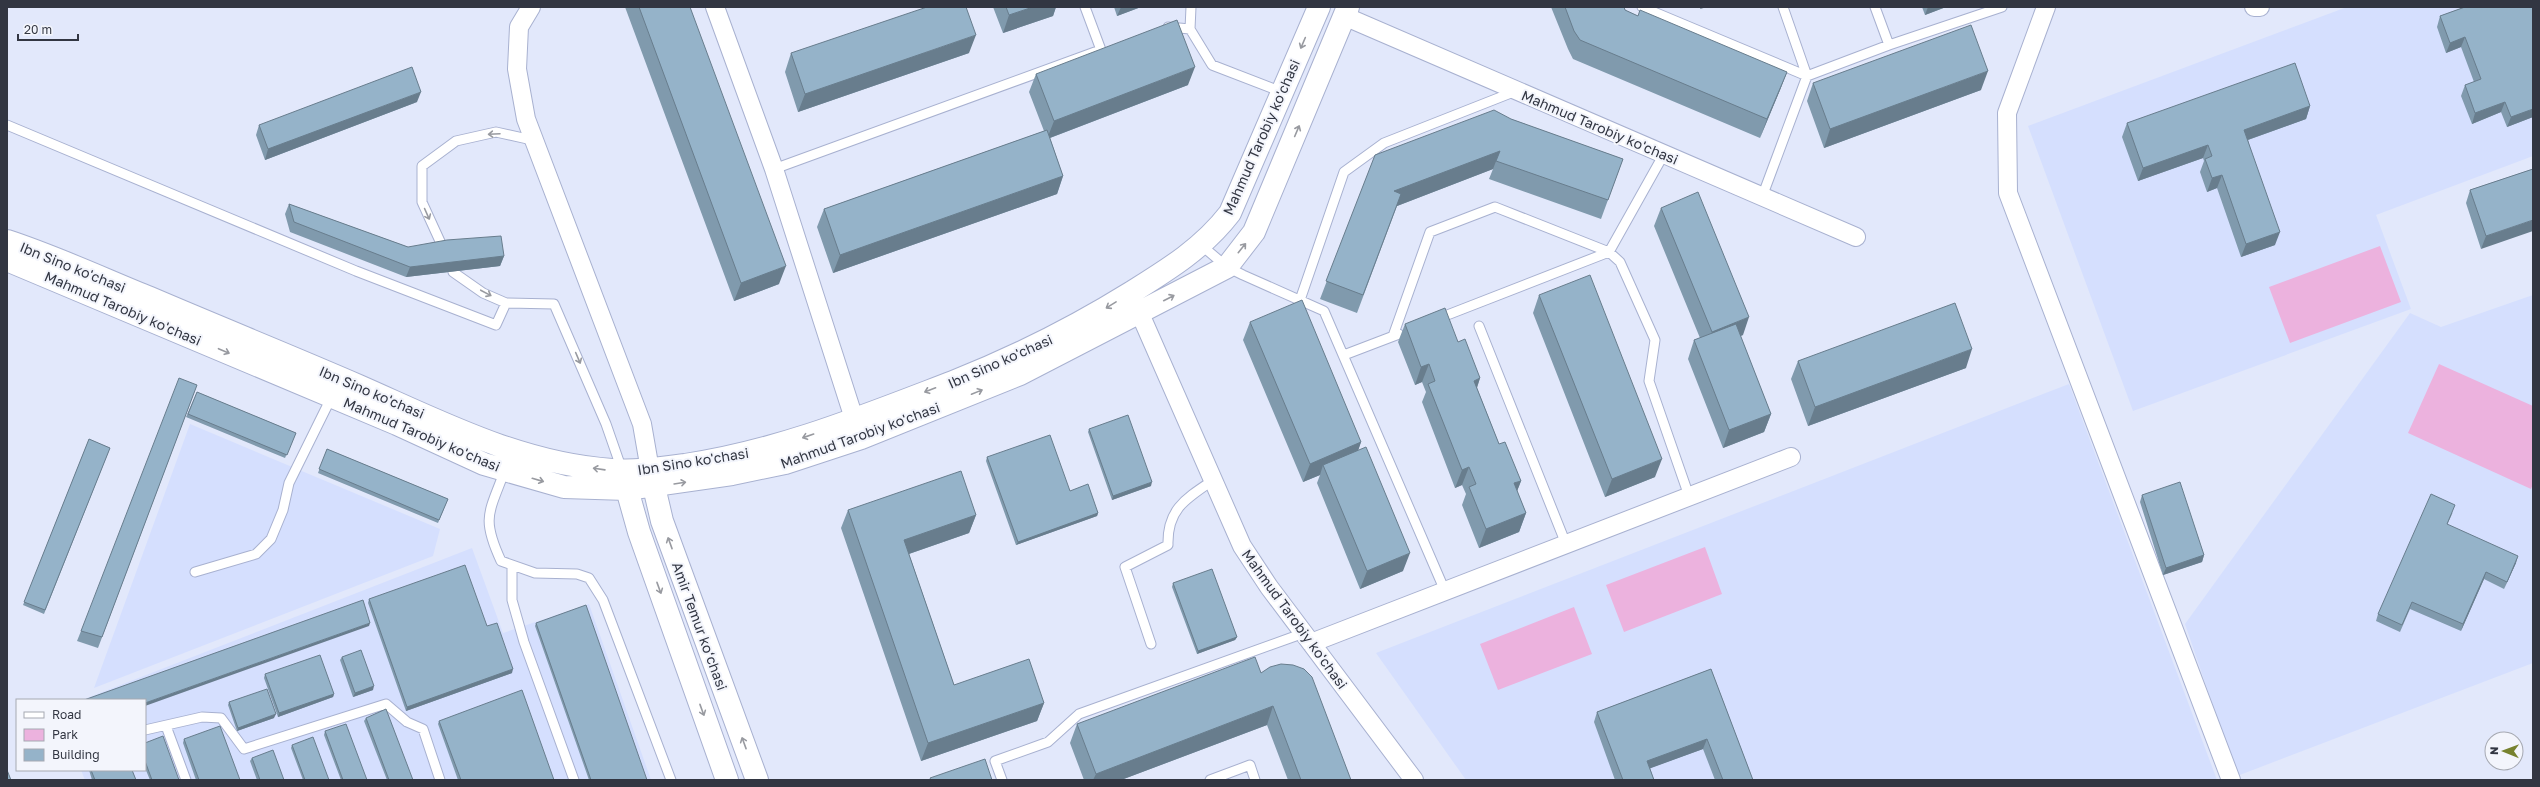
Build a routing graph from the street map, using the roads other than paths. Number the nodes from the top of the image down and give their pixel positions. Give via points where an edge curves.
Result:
1 (531, 7) edge
2 (715, 7) edge
3 (1085, 7) edge
4 (1191, 7) edge
5 (1319, 7) edge
6 (1642, 7) edge
7 (1783, 7) edge
8 (1875, 7) edge
9 (2002, 7) edge
10 (2046, 7) edge
11 (2254, 7) edge
12 (2260, 7) edge
13 (1346, 12) edge
14 (1190, 29) junction
15 (1156, 31) edge
16 (1889, 45) junction
17 (1808, 76) junction
18 (1516, 91) junction
19 (1282, 92) junction
20 (7, 125) edge
21 (532, 140) junction
22 (1664, 154) junction
23 (774, 169) junction
24 (1762, 196) junction
25 (1856, 237) dead end
26 (7, 241) edge
27 (1201, 245) junction
28 (444, 250) edge
29 (1609, 252) junction
30 (7, 260) edge
31 (1227, 267) junction
32 (1168, 270) joint
33 (453, 272) edge
34 (1130, 293) junction
35 (1300, 300) junction
36 (506, 303) junction
37 (1140, 313) junction
38 (1430, 322) edge
39 (1479, 326) dead end
40 (1408, 330) edge
41 (1393, 336) junction
42 (1344, 355) junction
43 (332, 396) junction
44 (858, 429) junction
45 (1791, 457) dead end
46 (505, 470) junction
47 (652, 478) junction
48 (624, 480) junction
49 (1212, 481) junction
50 (1689, 496) junction
51 (1566, 544) junction
52 (512, 565) junction
53 (194, 572) dead end
54 (1445, 591) junction
55 (1308, 638) junction
56 (1151, 644) dead end
57 (166, 726) junction
58 (146, 730) edge
59 (186, 780) edge
60 (440, 780) edge
61 (574, 780) edge
62 (671, 780) edge
63 (727, 780) edge
64 (757, 780) edge
65 (1002, 780) edge
66 (1210, 780) edge
67 (1255, 780) edge
68 (1414, 780) edge
69 (2232, 780) edge

1 - 21 street via 519,26 517,69
2 - 23 street
3 - 23 lane via 1104,48
4 - 14 lane
5 -> 19 main road, Mahmud Tarobiy ko'chasi
6 - 17 lane
7 - 17 lane
8 - 16 lane
9 - 16 lane
10 - 69 street via 2007,113 2008,193
11 - 12 street
13 - 18 street, Mahmud Tarobiy ko'chasi
31 -> 13 main road, Mahmud Tarobiy ko'chasi via 1254,232
14 - 15 lane via 1170,26
14 - 19 lane via 1212,65
16 - 17 lane
17 - 24 lane
18 - 22 street, Mahmud Tarobiy ko'chasi
18 - 35 lane via 1384,143 1344,172
19 - 27 main road, Mahmud Tarobiy ko'chasi via 1230,213 1213,235
20 - 36 lane via 356,271 496,325
21 -> 28 lane via 496,132 456,141 422,166 422,202
21 - 47 street via 642,424
22 - 24 street, Mahmud Tarobiy ko'chasi
22 - 29 lane
23 - 44 street
24 - 25 street, Mahmud Tarobiy ko'chasi
48 -> 26 main road, Ibn Sino ko'chasi via 516,452 477,438
27 - 31 lane
27 - 32 main road, Mahmud Tarobiy ko'chasi
29 - 38 lane
29 - 41 lane via 1495,207 1430,232
29 - 50 lane via 1620,262 1655,340 1649,381
30 -> 43 main road, Mahmud Tarobiy ko'chasi
31 - 35 lane
37 -> 31 main road, Mahmud Tarobiy ko'chasi
32 - 34 main road, Ibn Sino ko'chasi
33 -> 36 lane via 484,293
34 - 37 street, Mahmud Tarobiy ko'chasi
34 -> 44 main road, Ibn Sino ko'chasi via 1031,349
35 - 42 lane via 1324,311
36 -> 48 lane via 554,304 606,424
44 -> 37 main road, Mahmud Tarobiy ko'chasi via 1020,374
37 - 49 street, Mahmud Tarobiy ko'chasi
39 - 51 lane
40 - 41 lane
41 - 42 lane
42 - 54 lane
43 - 46 main road, Mahmud Tarobiy ko'chasi via 484,464
43 - 53 lane via 289,483 283,510 271,539 256,554
44 - 47 main road, Mahmud Tarobiy ko'chasi via 784,463
45 - 50 street
46 -> 48 main road, Mahmud Tarobiy ko'chasi via 564,487
46 - 52 lane via 488,519 490,536 501,561
47 - 48 main road, Mahmud Tarobiy ko'chasi
64 -> 47 main road, Amir Temur ko‘chasi via 662,521
48 -> 63 main road, Amir Temur ko‘chasi via 639,532
49 - 55 street, Mahmud Tarobiy ko'chasi via 1242,546
49 - 56 lane via 1181,502 1167,528 1168,545 1124,567
50 - 51 street
51 - 54 street
52 - 61 lane via 512,600 524,642
52 - 62 lane via 535,573 578,574 589,578 603,600
54 - 55 street
55 - 65 lane via 1079,714 1048,742 995,761
55 - 68 street, Mahmud Tarobiy ko'chasi
57 - 58 lane
57 - 59 lane
57 - 60 lane via 202,717 221,718 244,748 386,704 407,722 423,730
66 - 67 lane via 1250,765

